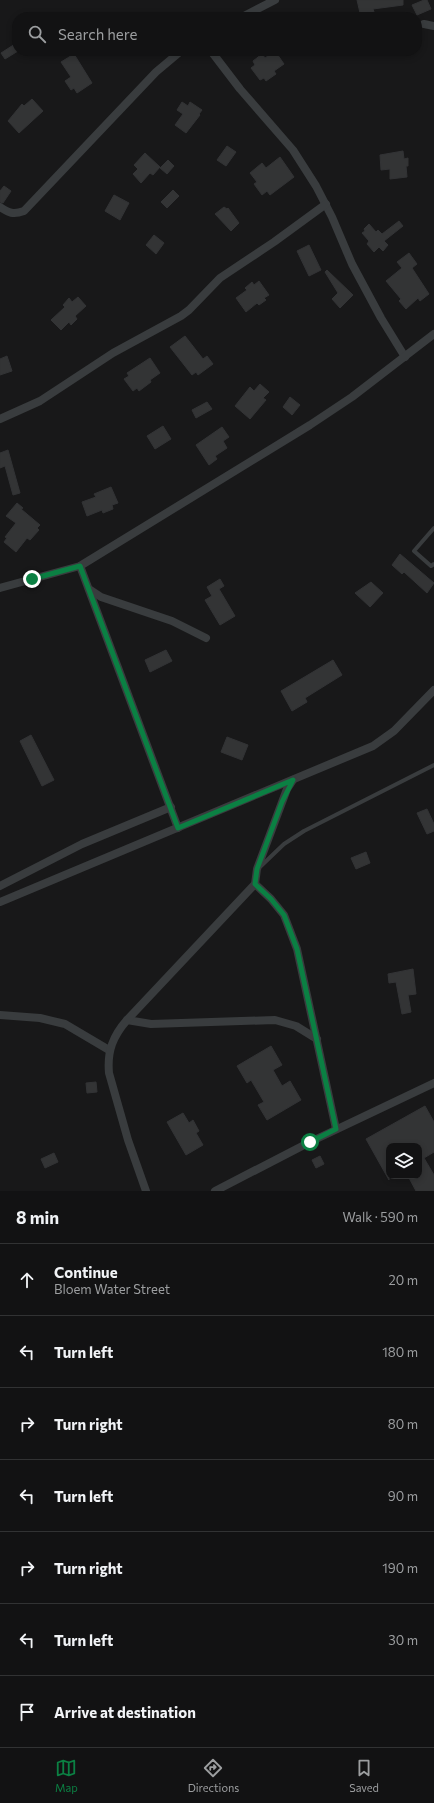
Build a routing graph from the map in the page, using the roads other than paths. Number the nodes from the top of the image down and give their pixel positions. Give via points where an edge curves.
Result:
1 (275, 0) edge
2 (252, 12) edge
3 (424, 24) dead end
4 (434, 26) edge
5 (175, 56) edge
6 (215, 56) edge
7 (326, 204) junction
8 (0, 207) edge
9 (434, 334) edge
10 (405, 357) junction
11 (0, 418) edge
12 (434, 528) edge
13 (434, 564) edge
14 (80, 566) junction
15 (0, 588) edge
16 (88, 588) junction
17 (206, 638) dead end
18 (434, 690) edge
19 (434, 765) edge
20 (293, 780) junction
21 (171, 807) junction
22 (178, 828) junction
23 (257, 869) junction
24 (255, 884) junction
25 (0, 886) edge
26 (0, 902) edge
27 (0, 1015) edge
28 (127, 1020) junction
29 (317, 1039) junction
30 (109, 1050) junction
31 (434, 1083) edge
32 (336, 1129) junction
33 (146, 1191) edge
34 (215, 1191) edge

1 - 2 street
3 - 4 street
5 - 8 street via 156,72 24,211 9,214
6 - 7 street via 293,150
7 - 10 street via 352,264 380,318
7 - 11 street via 220,278 181,316 113,353 40,401
9 - 10 street
10 - 14 street via 310,426
12 - 13 lane via 414,551 431,566
14 - 15 street
14 - 16 street
16 - 17 street via 101,597 172,621
16 - 21 street
18 - 20 street via 384,739
19 - 23 lane via 304,831 284,844
20 - 22 street
20 - 23 street
21 - 22 street
21 - 25 street via 82,844
22 - 26 street
23 - 24 street
24 - 28 street
24 - 29 street via 284,915 297,949
27 - 30 street via 40,1018 65,1024
28 - 29 street via 151,1024 275,1020 296,1026
28 - 30 street via 115,1035
29 - 32 street
30 - 33 street via 109,1073
31 - 32 street
32 - 34 street

